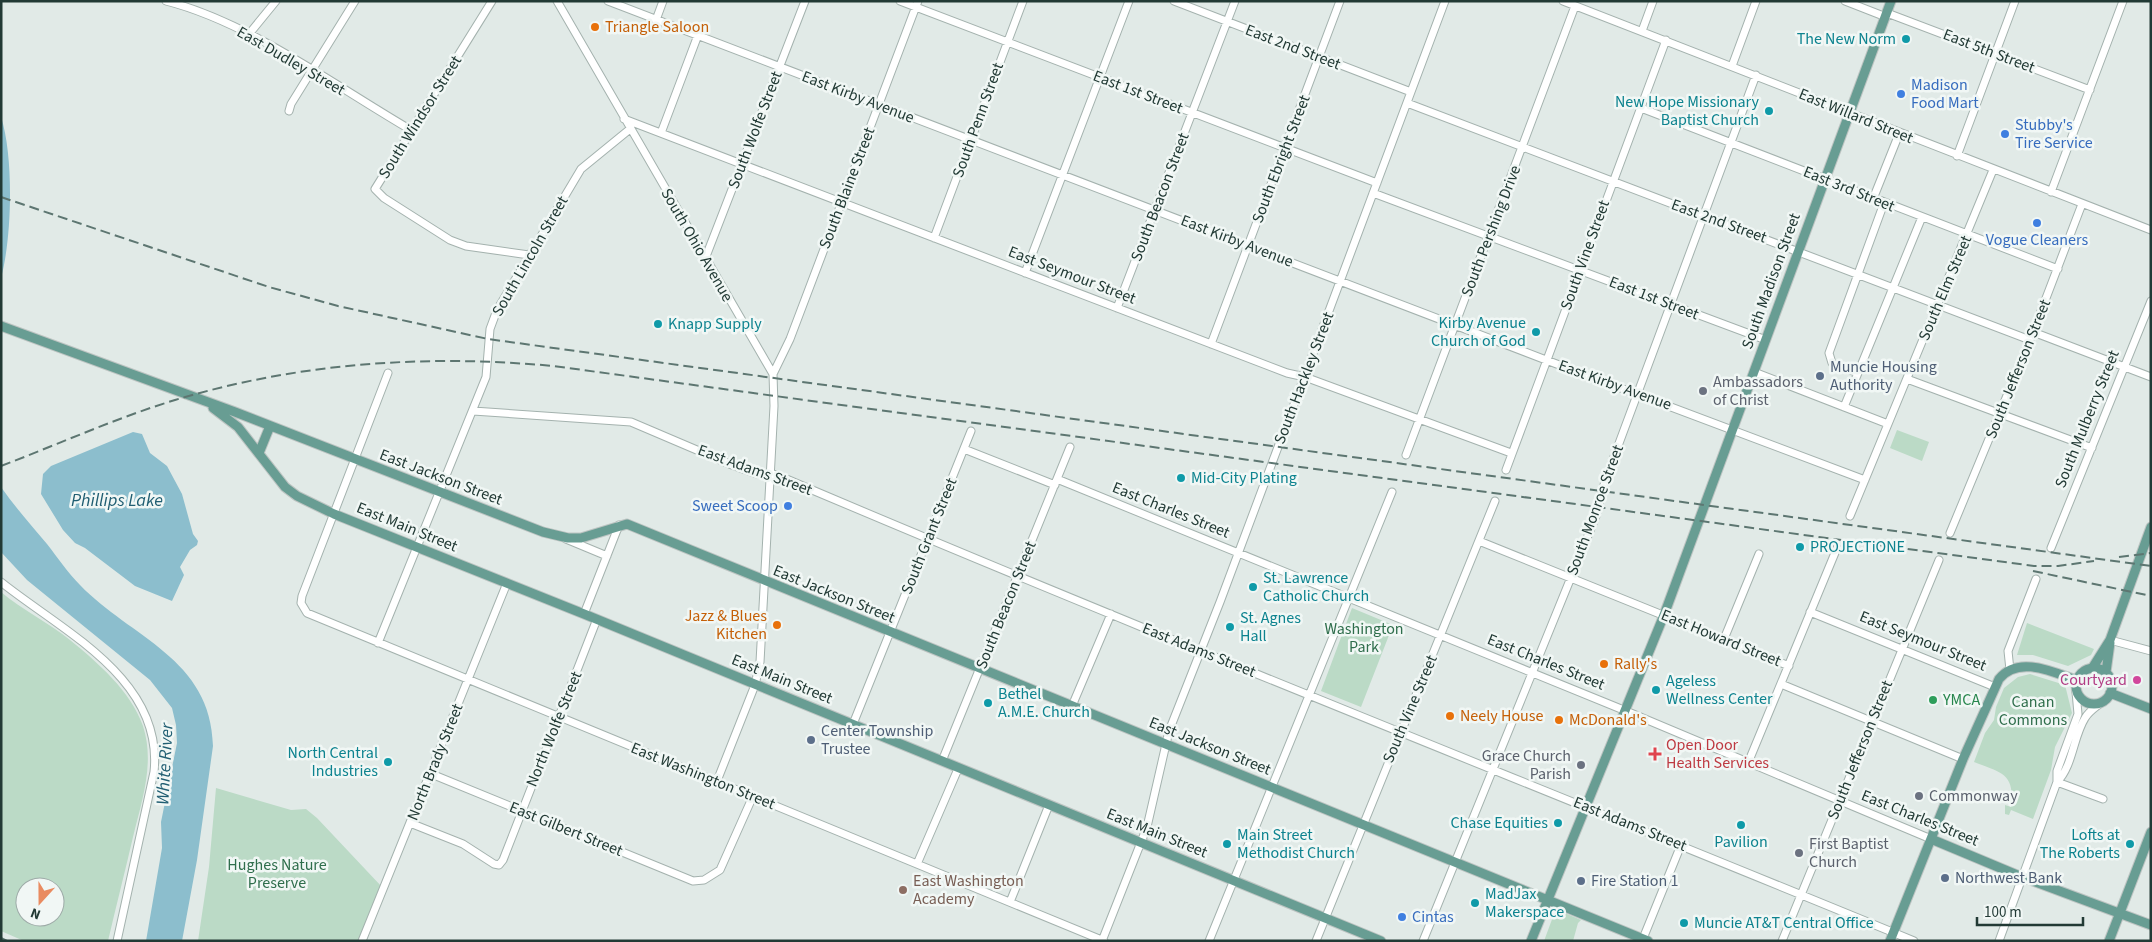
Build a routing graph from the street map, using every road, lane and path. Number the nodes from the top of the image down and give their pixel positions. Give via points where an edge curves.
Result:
1 (166, 1) edge
2 (276, 1) edge
3 (355, 1) edge
4 (492, 1) edge
5 (608, 1) edge
6 (663, 1) edge
7 (805, 1) edge
8 (900, 1) edge
9 (1023, 1) edge
10 (1129, 1) edge
11 (1174, 1) edge
12 (1235, 1) edge
13 (1340, 1) edge
14 (1445, 1) edge
15 (1562, 1) edge
16 (1653, 1) edge
17 (1756, 1) edge
18 (1845, 1) edge
19 (1891, 1) edge
20 (2015, 1) edge
21 (2123, 1) edge
22 (559, 3) edge
23 (916, 4) edge
24 (1575, 6) junction
25 (1886, 15) junction
26 (656, 20) junction
27 (1227, 22) junction
28 (1642, 31) junction
29 (249, 34) junction
30 (698, 36) junction
31 (1666, 40) junction
32 (1007, 42) junction
33 (1995, 54) junction
34 (1319, 57) junction
35 (1732, 66) junction
36 (780, 67) junction
37 (312, 71) junction
38 (1756, 76) junction
39 (1100, 77) junction
40 (2090, 90) junction
41 (1411, 92) junction
42 (1408, 103) junction
43 (879, 105) junction
44 (1641, 108) junction
45 (289, 111) dead end
46 (1193, 113) junction
47 (1850, 114) junction
48 (624, 119) junction
49 (630, 129) junction
50 (411, 130) junction
51 (661, 133) junction
52 (1899, 134) junction
53 (970, 140) junction
54 (1731, 142) junction
55 (1522, 146) junction
56 (1285, 148) junction
57 (1957, 156) junction
58 (742, 164) junction
59 (1993, 170) junction
60 (1063, 175) junction
61 (1825, 179) junction
62 (1613, 180) junction
63 (1377, 183) junction
64 (2051, 192) junction
65 (1373, 193) junction
66 (1874, 199) junction
67 (842, 203) junction
68 (1884, 203) junction
69 (2082, 204) junction
70 (1155, 210) junction
71 (1704, 215) junction
72 (1922, 217) junction
73 (2151, 230) edge
74 (1967, 235) junction
75 (1488, 236) junction
76 (934, 238) junction
77 (1248, 246) junction
78 (1799, 250) junction
79 (529, 255) junction
80 (705, 259) junction
81 (2058, 268) junction
82 (1579, 270) junction
83 (1025, 273) junction
84 (1859, 273) junction
85 (1340, 281) junction
86 (1893, 286) junction
87 (2151, 301) edge
88 (1938, 304) junction
89 (1670, 305) junction
90 (1117, 308) junction
91 (1455, 325) junction
92 (1, 326) edge
93 (2033, 332) junction
94 (1766, 340) junction
95 (2030, 340) junction
96 (1211, 344) junction
97 (1546, 360) junction
98 (2126, 368) junction
99 (1754, 372) junction
100 (388, 373) dead end
101 (1858, 373) junction
102 (773, 374) junction
103 (1304, 377) junction
104 (2151, 377) edge
105 (1907, 378) junction
106 (1638, 393) junction
107 (203, 401) junction
108 (1844, 406) junction
109 (473, 411) junction
110 (2001, 413) junction
111 (1420, 420) junction
112 (1888, 424) junction
113 (270, 426) junction
114 (1732, 429) junction
115 (971, 431) dead end
116 (1070, 448) dead end
117 (2092, 448) junction
118 (964, 449) junction
119 (259, 453) junction
120 (1511, 454) junction
121 (1406, 455) dead end
122 (354, 460) junction
123 (1506, 470) dead end
124 (771, 474) junction
125 (1865, 480) junction
126 (1056, 482) junction
127 (440, 492) junction
128 (1392, 492) dead end
129 (1495, 500) dead end
130 (334, 514) junction
131 (1850, 516) dead end
132 (619, 525) junction
133 (2151, 527) edge
134 (1950, 532) dead end
135 (557, 535) junction
136 (928, 539) junction
137 (1478, 541) junction
138 (418, 546) junction
139 (1837, 548) dead end
140 (2050, 548) dead end
141 (1238, 553) junction
142 (1758, 554) dead end
143 (607, 556) junction
144 (1939, 560) dead end
145 (1019, 575) junction
146 (1571, 577) junction
147 (2036, 579) dead end
148 (764, 581) junction
149 (1, 582) edge
150 (507, 583) junction
151 (1349, 599) junction
152 (1810, 612) junction
153 (584, 614) junction
154 (1111, 614) junction
155 (1664, 615) junction
156 (597, 619) junction
157 (889, 632) junction
158 (1440, 636) junction
159 (1724, 640) junction
160 (2110, 640) junction
161 (378, 643) junction
162 (1902, 649) junction
163 (1202, 650) junction
164 (2151, 651) edge
165 (1789, 666) junction
166 (2093, 668) junction
167 (980, 669) junction
168 (2010, 670) junction
169 (2106, 672) junction
170 (1532, 673) junction
171 (468, 679) junction
172 (2076, 680) junction
173 (1781, 684) junction
174 (756, 685) junction
175 (1995, 687) junction
176 (2076, 692) junction
177 (2110, 693) junction
178 (1310, 694) junction
179 (2102, 702) junction
180 (1072, 706) junction
181 (2151, 709) edge
182 (1626, 710) junction
183 (559, 717) junction
184 (1872, 722) junction
185 (853, 724) junction
186 (1401, 732) junction
187 (1165, 744) junction
188 (1964, 759) junction
189 (942, 762) junction
190 (1748, 764) junction
191 (958, 769) junction
192 (1492, 769) junction
193 (429, 773) junction
194 (717, 781) junction
195 (2057, 782) junction
196 (1271, 787) junction
197 (753, 796) junction
198 (2102, 799) dead end
199 (1840, 801) junction
200 (1049, 805) junction
201 (1588, 806) junction
202 (522, 810) junction
203 (410, 823) junction
204 (1362, 825) junction
205 (2151, 832) edge
206 (1931, 839) junction
207 (1142, 842) junction
208 (1682, 845) junction
209 (1454, 862) junction
210 (917, 864) junction
211 (2022, 877) junction
212 (1234, 881) junction
213 (1801, 894) junction
214 (1548, 900) junction
215 (1010, 902) junction
216 (2119, 913) junction
217 (1325, 918) junction
218 (2151, 925) edge
219 (1892, 936) edge
220 (1644, 940) edge
221 (117, 941) edge
222 (362, 941) edge
223 (1103, 941) edge
224 (1209, 941) edge
225 (1316, 941) edge
226 (1381, 941) edge
227 (1423, 941) edge
228 (1531, 941) edge
229 (1782, 941) edge
230 (1914, 941) edge
231 (1998, 941) edge
232 (2109, 941) edge

1 - 29 street, East Dudley Street via 203,13
2 - 29 street
3 - 37 street
4 - 50 street, South Windsor Street
5 - 26 street, East Kirby Avenue
6 - 26 street
7 - 36 street, South Wolfe Street
8 - 23 street, East 1st Street
9 - 32 street, South Penn Street
10 - 39 street
11 - 27 street, East 2nd Street
12 - 27 street, South Beacon Street
13 - 34 street, South Ebright Street
14 - 41 street, South Hackley Street
15 - 24 street, East Willard Street
16 - 28 street
17 - 35 street
18 - 25 street, East 5th Street
19 - 25 main road, South Madison Street
20 - 33 street
21 - 40 street
22 - 48 street, South Ohio Avenue
23 - 32 street, East 1st Street
23 - 43 street, South Blaine Street
24 - 28 street, East Willard Street
24 - 55 street, South Pershing Drive
25 - 33 street, East 5th Street
25 - 47 main road, South Madison Street
26 - 30 street, East Kirby Avenue
27 - 34 street, East 2nd Street
27 - 46 street, South Beacon Street
28 - 31 street, East Willard Street
29 - 37 street, East Dudley Street
30 - 36 street, East Kirby Avenue
30 - 51 street
31 - 35 street, East Willard Street
31 - 44 street, South Vine Street
32 - 39 street, East 1st Street
32 - 53 street, South Penn Street
33 - 40 street, East 5th Street
33 - 57 street
34 - 41 street, East 2nd Street
34 - 56 street, South Ebright Street
35 - 38 street, East Willard Street
36 - 43 street, East Kirby Avenue
36 - 58 street, South Wolfe Street
37 - 45 street
37 - 50 street, East Dudley Street
38 - 47 street, East Willard Street
38 - 54 street, South Monroe Street
39 - 46 street, East 1st Street
39 - 60 street
40 - 64 street
41 - 42 street, South Hackley Street
42 - 55 street, East 2nd Street
42 - 63 street, South Hackley Street
43 - 53 street, East Kirby Avenue
43 - 67 street, South Blaine Street
44 - 54 street, East 3rd Street
44 - 62 street, South Vine Street
46 - 56 street, East 1st Street
46 - 70 street, South Beacon Street
47 - 52 street, East Willard Street
47 - 61 main road, South Madison Street
48 - 49 street, South Ohio Avenue
48 - 51 street, East Seymour Street
49 - 79 street, South Lincoln Street via 582,169
49 - 80 street, South Ohio Avenue
50 - 79 street, South Windsor Street via 375,189 450,240 466,246
51 - 58 street, East Seymour Street
52 - 57 street, East Willard Street
52 - 66 street
53 - 60 street, East Kirby Avenue
53 - 76 street, South Penn Street
54 - 61 street, East 3rd Street
54 - 71 street, South Monroe Street
55 - 62 street, East 2nd Street
55 - 75 street, South Pershing Drive
56 - 63 street, East 1st Street
56 - 77 street, South Ebright Street
57 - 59 street, East Willard Street
58 - 67 street, East Seymour Street
58 - 80 street, South Wolfe Street
59 - 64 street, East Willard Street
59 - 74 street, South Elm Street
60 - 70 street, East Kirby Avenue
60 - 83 street
61 - 66 street, East 3rd Street
61 - 78 main road, South Madison Street
62 - 71 street, East 2nd Street
62 - 82 street, South Vine Street
63 - 65 street, South Hackley Street
64 - 69 street, East Willard Street
65 - 75 street, East 1st Street
65 - 85 street, South Hackley Street
66 - 68 street, East 3rd Street
67 - 76 street, East Seymour Street
67 - 102 street, South Blaine Street via 790,339
68 - 72 street, East 3rd Street
68 - 84 street
69 - 73 street, East Willard Street
69 - 81 street, South Jefferson Street
70 - 77 street, East Kirby Avenue
70 - 90 street, South Beacon Street
71 - 78 street, East 2nd Street
71 - 89 street, South Monroe Street
72 - 74 street, East 3rd Street
72 - 86 street
74 - 81 street, East 3rd Street
74 - 88 street, South Elm Street
75 - 82 street, East 1st Street
75 - 91 street, South Pershing Drive
76 - 83 street, East Seymour Street
77 - 85 street, East Kirby Avenue
77 - 96 street, South Ebright Street
78 - 84 street, East 2nd Street
78 - 94 main road, South Madison Street
79 - 109 street, South Lincoln Street via 491,323 486,377
80 - 102 street, South Ohio Avenue
81 - 93 street, South Jefferson Street
82 - 89 street, East 1st Street
82 - 97 street, South Vine Street
83 - 90 street, East Seymour Street
84 - 86 street, East 2nd Street
84 - 101 street via 1829,357 1832,363
85 - 91 street, East Kirby Avenue
85 - 103 street, South Hackley Street
86 - 88 street, East 2nd Street
86 - 101 street
87 - 98 street, South Mulberry Street
88 - 95 street, East 2nd Street
88 - 105 street, South Elm Street
89 - 94 street, East 1st Street
89 - 106 street, South Monroe Street
90 - 96 street, East Seymour Street
91 - 97 street, East Kirby Avenue
91 - 111 street, South Pershing Drive
92 - 107 main road, East Jackson Street
93 - 95 street, South Jefferson Street
93 - 98 street
94 - 99 main road, South Madison Street
95 - 110 street, South Jefferson Street
96 - 103 street, East Seymour Street
97 - 106 street, East Kirby Avenue
97 - 120 street, South Vine Street
98 - 104 street
98 - 117 street, South Mulberry Street via 2120,375
99 - 108 street
99 - 114 main road, South Madison Street
100 - 122 street
101 - 108 street
102 - 124 street, South Ohio Avenue
103 - 111 street, East Seymour Street
103 - 141 street, South Hackley Street
105 - 110 street
105 - 112 street, South Elm Street
106 - 114 street, East Kirby Avenue
106 - 146 street, South Monroe Street via 1605,481 1596,516
107 - 113 main road, East Jackson Street
107 - 119 main road, East Main Street via 238,427
108 - 112 street
109 - 124 street, East Adams Street via 631,422 732,465 757,474
109 - 127 street, South Lincoln Street
110 - 117 street
110 - 134 street, South Jefferson Street
111 - 120 street, East Seymour Street
111 - 121 street, South Pershing Drive
112 - 125 street, South Elm Street
113 - 119 main road
113 - 122 main road, East Jackson Street
114 - 125 street, East Kirby Avenue
114 - 155 main road, South Madison Street
115 - 118 street, South Grant Street
116 - 126 street, South Beacon Street
117 - 140 street, South Mulberry Street
118 - 126 street, East Charles Street
118 - 136 street, South Grant Street
119 - 130 main road, East Main Street via 291,492
120 - 123 street, South Vine Street
122 - 127 main road, East Jackson Street
122 - 130 street
124 - 136 street, East Adams Street
124 - 148 street, South Ohio Avenue
125 - 131 street, South Elm Street
126 - 141 street, East Charles Street
126 - 145 street, South Beacon Street
127 - 135 main road, East Jackson Street
127 - 138 street, South Lincoln Street
128 - 151 street
129 - 137 street, South Vine Street
130 - 138 main road, East Main Street
130 - 161 street, East Washington Street via 301,603 304,610 313,616
132 - 135 main road, East Jackson Street via 581,538
132 - 143 street
132 - 148 main road, East Jackson Street via 630,525
133 - 160 main road
135 - 143 street
136 - 145 street, East Adams Street
136 - 157 street, South Grant Street
137 - 146 street, East Howard Street
137 - 158 street, South Vine Street
138 - 150 main road, East Main Street
138 - 161 street, South Lincoln Street
139 - 152 street
141 - 151 street, East Charles Street
141 - 163 street, South Hackley Street
142 - 159 street
143 - 153 street
144 - 162 street, South Jefferson Street
145 - 154 street, East Adams Street
145 - 167 street, South Beacon Street
146 - 155 street, East Howard Street
146 - 170 street, South Monroe Street
147 - 168 street via 2010,645
148 - 157 main road, East Jackson Street
148 - 174 street, South Ohio Avenue
149 - 221 street via 83,642 111,668 136,697 152,732 154,772
150 - 153 main road, East Main Street
150 - 171 street, North Brady Street
151 - 158 street, East Charles Street
151 - 178 street
152 - 162 street, East Seymour Street
152 - 165 street
153 - 156 main road, East Main Street
154 - 163 street, East Adams Street
154 - 180 street
155 - 159 street, East Howard Street
155 - 182 main road, South Madison Street
156 - 174 main road, East Main Street
156 - 183 street, North Wolfe Street
157 - 167 main road, East Jackson Street
157 - 185 street, South Grant Street
158 - 170 street, East Charles Street
158 - 186 street, South Vine Street
159 - 165 street, East Howard Street
160 - 164 street
160 - 166 main road
160 - 169 main road
161 - 171 street, East Washington Street
162 - 175 street, East Seymour Street
162 - 184 street, South Jefferson Street
163 - 178 street, East Adams Street
163 - 187 street, South Hackley Street
165 - 173 street, East Howard Street
166 - 169 main road
166 - 172 main road via 2083,671
167 - 180 main road, East Jackson Street
167 - 189 street, South Beacon Street
168 - 172 main road, East Seymour Street via 2037,668
168 - 175 main road, East Seymour Street via 2002,675
169 - 177 main road via 2112,684
170 - 182 street, East Charles Street
170 - 192 street, South Monroe Street
171 - 183 street, East Washington Street
171 - 193 street, North Brady Street
172 - 176 main road
173 - 184 street, East Howard Street
173 - 190 street
174 - 185 main road, East Main Street
174 - 194 street, South Ohio Avenue
175 - 188 main road
176 - 179 main road via 2087,703
176 - 195 street via 2078,714 2057,771
177 - 179 main road
177 - 181 main road
178 - 186 street, East Adams Street
178 - 196 street
179 - 195 street via 2085,717 2064,773
180 - 187 main road, East Jackson Street
182 - 190 street, East Charles Street
182 - 201 main road, South Madison Street
183 - 194 street, East Washington Street
183 - 202 street, North Wolfe Street
184 - 188 street, East Howard Street
184 - 199 street, South Jefferson Street
185 - 189 main road, East Main Street
186 - 192 street, East Adams Street
186 - 204 street, South Vine Street
187 - 196 main road, East Jackson Street
187 - 207 street, South Hackley Street
188 - 206 main road
189 - 191 main road, East Main Street
190 - 199 street, East Charles Street
191 - 200 main road, East Main Street
191 - 210 street
192 - 201 street, East Adams Street
192 - 209 street, South Monroe Street
193 - 202 street, East Gilbert Street
193 - 203 street, North Brady Street
194 - 197 street, East Washington Street
195 - 198 street
195 - 211 street
196 - 204 main road, East Jackson Street
196 - 212 street
197 - 202 street, East Gilbert Street via 720,870 704,880 687,879
197 - 210 street, East Washington Street
199 - 206 street, East Charles Street
199 - 213 street, South Jefferson Street
200 - 207 main road, East Main Street
200 - 215 street
201 - 208 street, East Adams Street
201 - 214 main road, South Madison Street
202 - 203 street, North Wolfe Street via 499,864 463,844
203 - 222 street, North Brady Street
204 - 209 main road, East Jackson Street
204 - 217 street, South Vine Street
205 - 216 main road
206 - 211 main road, East Charles Street
206 - 219 main road
207 - 212 main road, East Main Street
207 - 223 street, South Hackley Street
208 - 213 street, East Adams Street
208 - 220 street
209 - 214 main road, East Jackson Street
209 - 227 street, South Monroe Street
210 - 215 street, East Washington Street
211 - 216 main road, East Charles Street
211 - 231 street
212 - 217 main road, East Main Street
212 - 224 street
213 - 219 street, East Adams Street
213 - 229 street, South Jefferson Street
214 - 220 main road, East Jackson Street
214 - 228 main road, South Madison Street
215 - 223 street, East Washington Street
216 - 218 main road, East Charles Street
216 - 232 main road
217 - 225 street, South Vine Street
217 - 226 main road, East Main Street
219 - 230 street, East Adams Street

